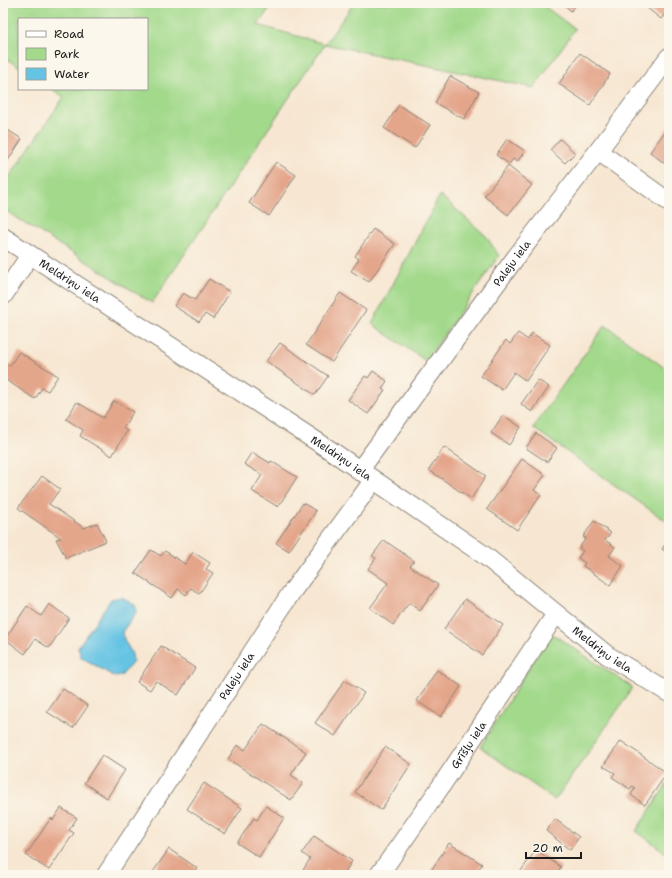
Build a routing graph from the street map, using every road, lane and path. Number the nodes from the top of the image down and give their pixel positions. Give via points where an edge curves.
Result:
1 (669, 57) edge
2 (598, 152) junction
3 (669, 202) edge
4 (3, 236) edge
5 (30, 255) junction
6 (3, 296) edge
7 (366, 476) junction
8 (556, 614) junction
9 (669, 693) edge
10 (106, 875) edge
11 (379, 875) edge

1 - 2 street, Paleju iela
2 - 3 street
2 - 7 street, Paleju iela via 516,257
4 - 5 street, Meldriņu iela
5 - 6 street
5 - 7 street, Meldriņu iela
7 - 8 street, Meldriņu iela via 484,555
7 - 10 street, Paleju iela
8 - 9 street, Meldriņu iela via 607,654
8 - 11 street, Grīšļu iela

